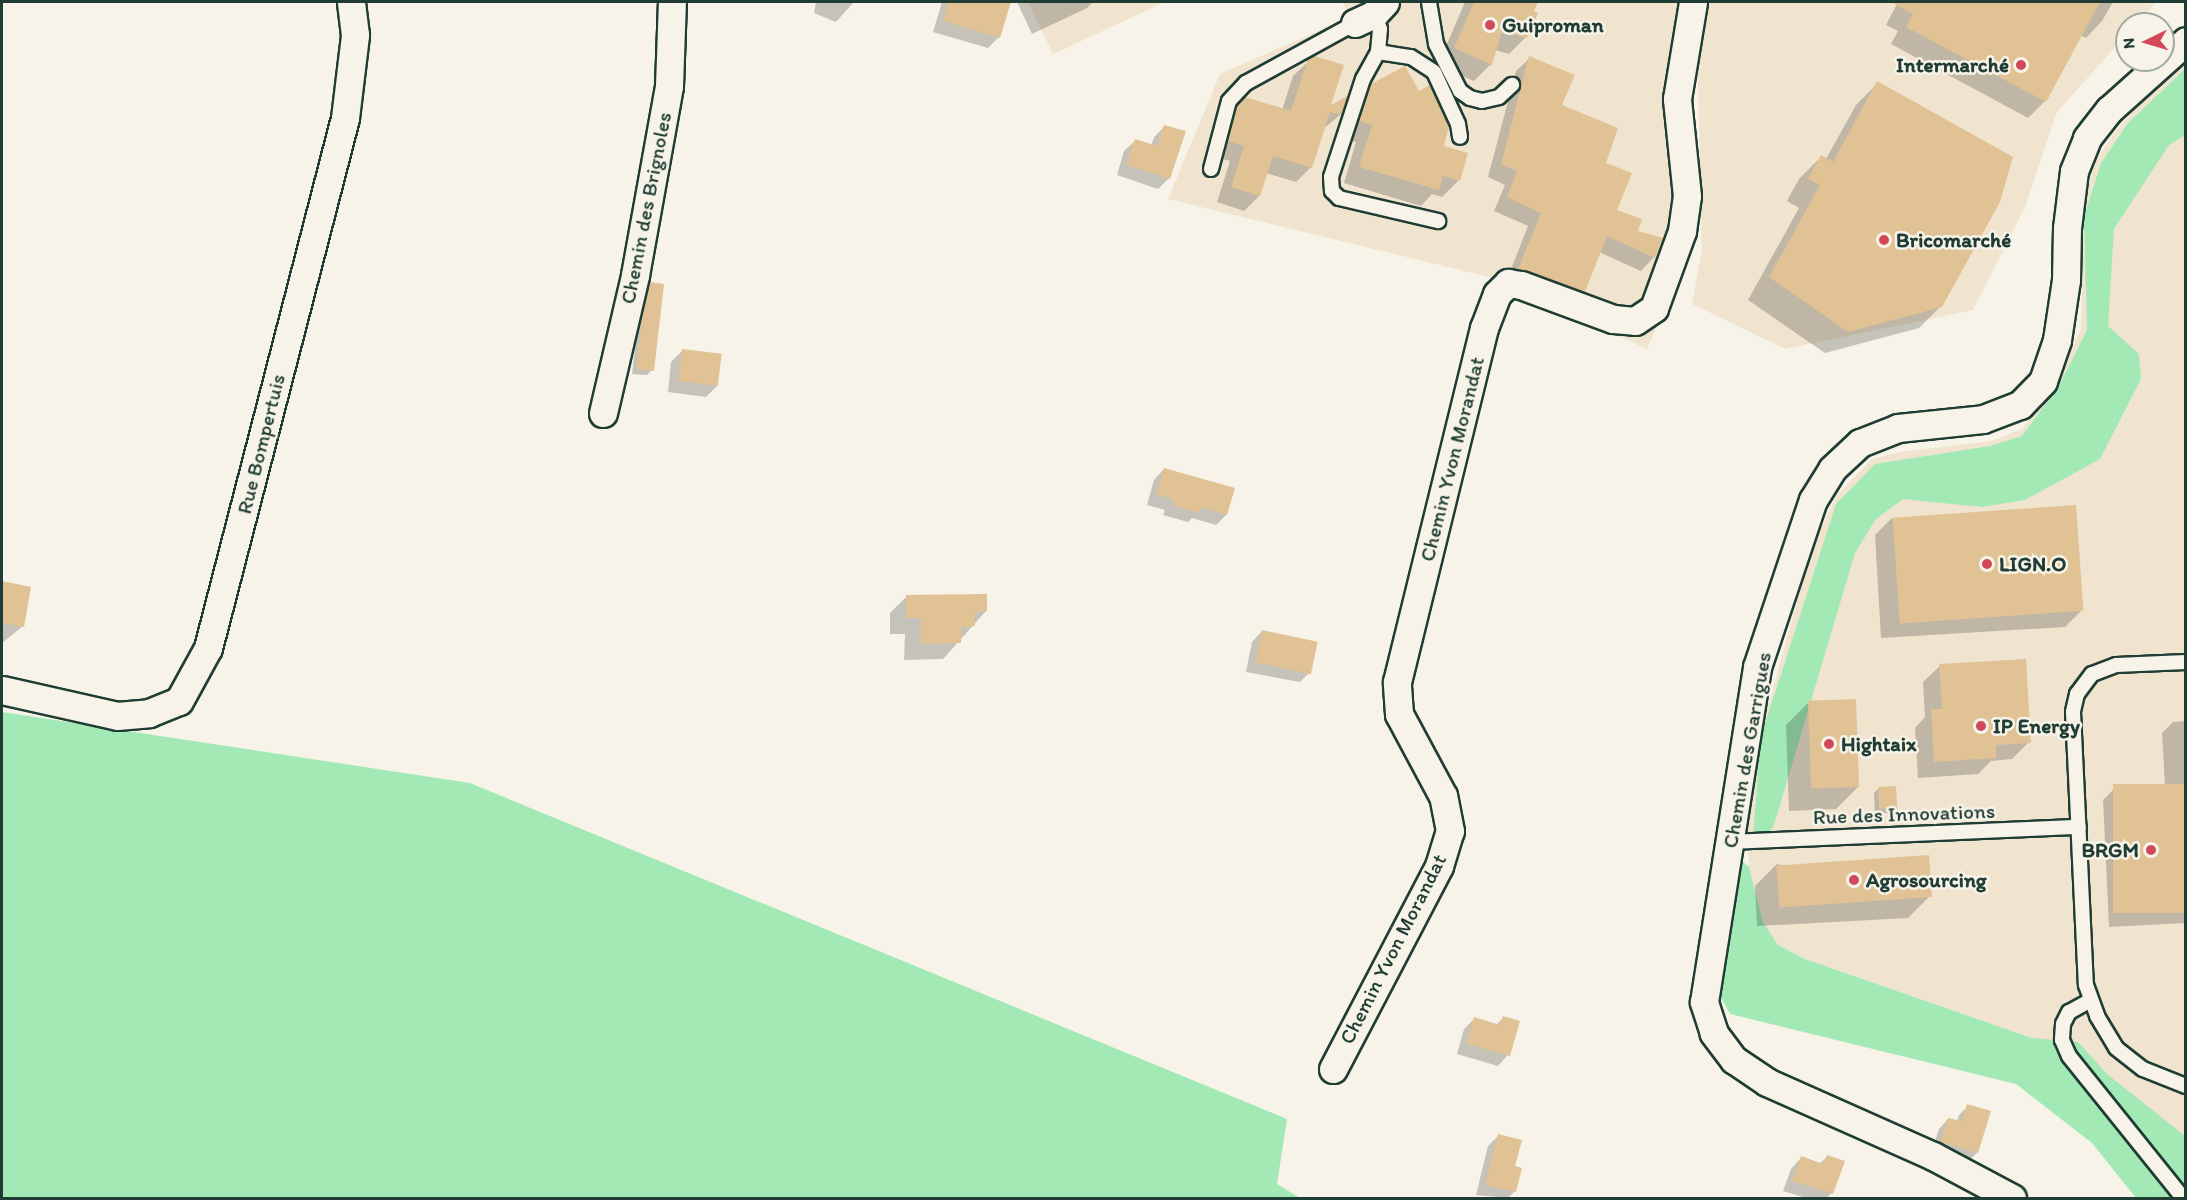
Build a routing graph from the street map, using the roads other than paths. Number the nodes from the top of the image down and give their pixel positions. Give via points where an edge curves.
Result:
1 (351, 2) edge
2 (672, 2) edge
3 (1429, 2) edge
4 (1693, 2) edge
5 (1371, 13) edge
6 (2186, 41) edge
7 (1378, 52) junction
8 (1512, 85) dead end
9 (1460, 137) dead end
10 (1211, 169) dead end
11 (1438, 221) dead end
12 (603, 412) dead end
13 (2186, 662) edge
14 (2, 690) edge
15 (2079, 828) junction
16 (1731, 842) junction
17 (2091, 1000) junction
18 (1333, 1070) dead end
19 (2186, 1086) edge
20 (2012, 1198) edge
21 (2183, 1198) edge

1 - 14 street, Rue Bompertuis via 355,35 345,118 208,648 179,701 149,713 117,716
2 - 12 street, Chemin des Brignoles via 669,86 634,275
3 - 8 lane via 1436,44 1460,91 1482,101 1499,97
4 - 18 street, Chemin Yvon Morandat via 1677,99 1687,196 1682,231 1654,308 1635,321 1613,319 1508,283 1497,294 1484,328 1397,682 1400,714 1443,796 1450,831 1438,866
5 - 7 lane via 1380,29
5 - 10 lane via 1246,83 1229,102
6 - 16 street, Chemin des Garrigues via 2109,110 2087,138 2074,171 2066,280 2057,340 2043,381 2020,405 1983,419 1898,428 1860,443 1832,469 1813,500 1757,667
7 - 9 lane via 1411,57 1434,72
7 - 11 lane via 1360,90 1331,177 1332,191 1339,198
13 - 15 lane via 2116,665 2092,674 2077,694 2073,712
15 - 16 lane, Rue des Innovations
15 - 17 lane via 2086,985
16 - 20 street, Chemin des Garrigues via 1704,1002 1714,1033 1734,1060 1767,1082 1933,1156
17 - 19 lane via 2116,1048 2143,1069
17 - 21 lane via 2069,1012 2063,1024 2062,1040 2069,1056

